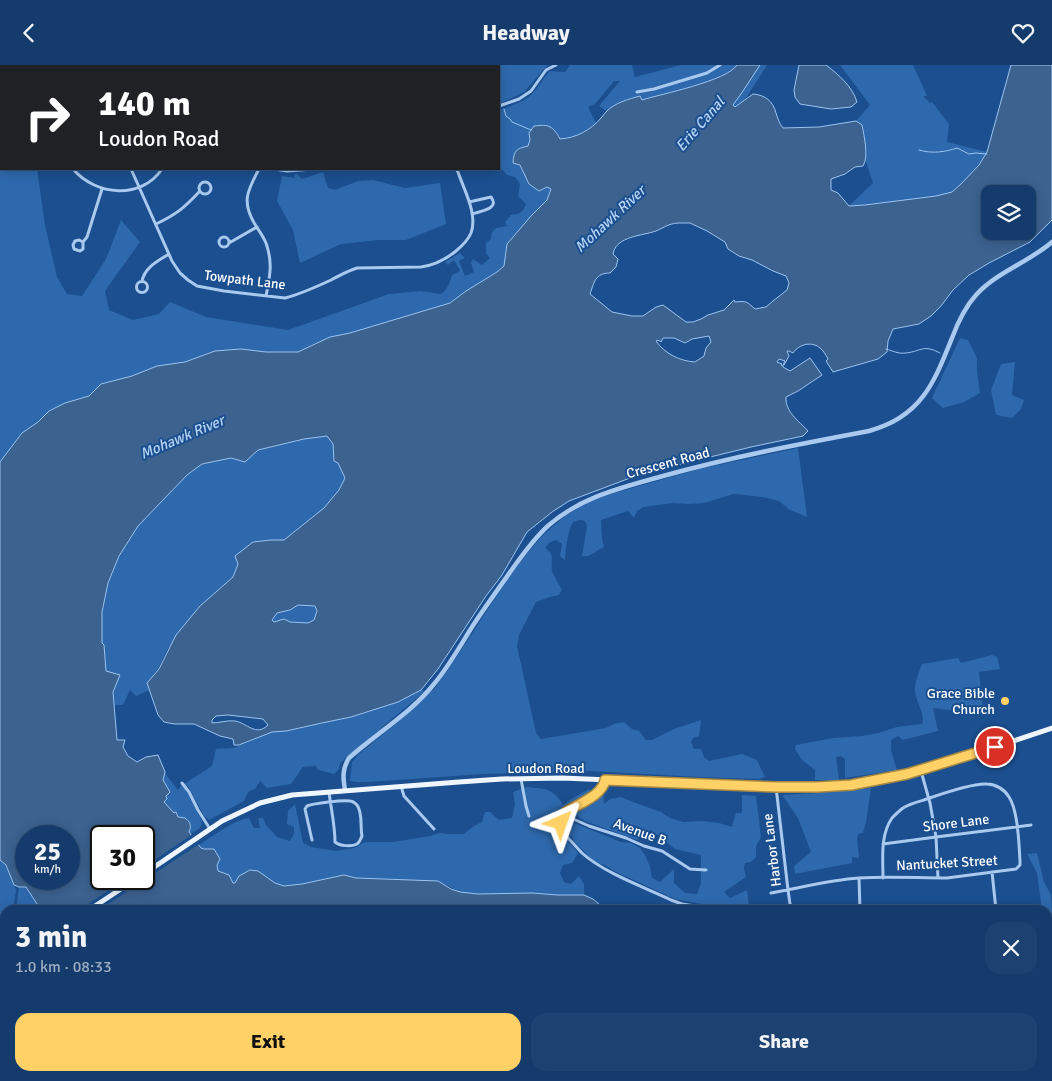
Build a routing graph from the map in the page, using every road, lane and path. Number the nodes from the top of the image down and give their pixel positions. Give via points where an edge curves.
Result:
1 (556, 65) edge
2 (720, 65) edge
3 (637, 91) dead end
4 (500, 106) edge
5 (74, 170) edge
6 (131, 170) edge
7 (161, 170) edge
8 (258, 170) edge
9 (280, 170) edge
10 (306, 170) edge
11 (457, 170) edge
12 (139, 187) junction
13 (102, 189) junction
14 (200, 191) junction
15 (469, 202) junction
16 (472, 214) junction
17 (156, 223) junction
18 (257, 227) junction
19 (83, 242) dead end
20 (1052, 242) edge
21 (229, 243) dead end
22 (169, 254) junction
23 (142, 281) dead end
24 (266, 296) junction
25 (1052, 728) edge
26 (921, 770) junction
27 (521, 779) junction
28 (605, 780) junction
29 (182, 783) dead end
30 (401, 786) junction
31 (776, 787) junction
32 (345, 790) junction
33 (329, 791) junction
34 (929, 798) junction
35 (331, 802) junction
36 (566, 812) junction
37 (529, 816) dead end
38 (1032, 825) dead end
39 (1016, 827) junction
40 (210, 829) junction
41 (434, 829) dead end
42 (936, 837) junction
43 (312, 840) dead end
44 (883, 844) junction
45 (155, 866) edge
46 (706, 870) dead end
47 (992, 873) junction
48 (859, 878) junction
49 (882, 878) junction
50 (938, 878) junction
51 (119, 890) edge
52 (788, 890) junction
53 (771, 893) dead end
54 (97, 905) edge
55 (688, 905) edge
56 (790, 905) edge
57 (860, 905) edge
58 (995, 905) edge

1 - 4 street via 546,70 531,91
2 - 3 street via 707,73
5 - 13 street
6 - 12 street, Towpath Lane
7 - 12 street
8 - 18 street via 247,200 248,210
9 - 10 street
11 - 15 street, Towpath Lane
12 - 13 street via 125,191
12 - 17 street, Towpath Lane
13 - 19 street
14 - 14 street via 198,187 202,182 210,185 207,193
14 - 17 street via 171,217
15 - 16 street, Towpath Lane
15 - 16 street via 491,197 494,201 493,206
16 - 24 street, Towpath Lane via 471,233 462,245 449,257 430,266 357,268 294,296
17 - 22 street, Towpath Lane
18 - 21 street
18 - 24 street via 266,243 271,268
20 - 32 street, Crescent Road via 991,281 976,295 962,314 933,383 908,412 895,421 869,431 695,467 605,493 563,514 534,539 434,685 349,758 343,772
22 - 23 street via 149,268
22 - 24 street, Towpath Lane via 176,269 198,286
25 - 26 main road, Loudon Road
26 - 31 main road, Loudon Road via 851,785
26 - 34 street
27 - 28 main road, Loudon Road
27 - 30 main road, Loudon Road
27 - 37 street
28 - 31 main road, Loudon Road
28 - 36 street via 600,791
29 - 40 street
30 - 32 main road, Loudon Road
30 - 41 street via 404,796
31 - 52 street, Harbor Lane
32 - 33 main road, Loudon Road
33 - 35 street
33 - 40 main road, Loudon Road via 260,803
34 - 39 street, Nantucket Street via 977,785 993,785 1009,797 1014,807
34 - 42 street
34 - 44 street, Nantucket Street via 898,812 889,824
35 - 35 street via 335,842 340,845 359,843 362,836 357,805 350,801
35 - 43 street via 306,807
36 - 46 street, Avenue B via 571,818 589,826 662,851 690,869
36 - 55 street via 561,823 563,831 592,861 671,900
38 - 39 street, Shore Lane
39 - 42 street, Shore Lane
39 - 47 street, Nantucket Street via 1020,865 1012,870
40 - 45 main road, Loudon Road
42 - 44 street, Shore Lane
42 - 50 street
44 - 49 street, Nantucket Street
47 - 50 street, Nantucket Street
47 - 58 street
48 - 49 street, Nantucket Street
48 - 52 street, Nantucket Street
48 - 57 street
49 - 50 street, Nantucket Street
51 - 54 main road
52 - 53 street, Nantucket Street
52 - 56 street, Harbor Lane

